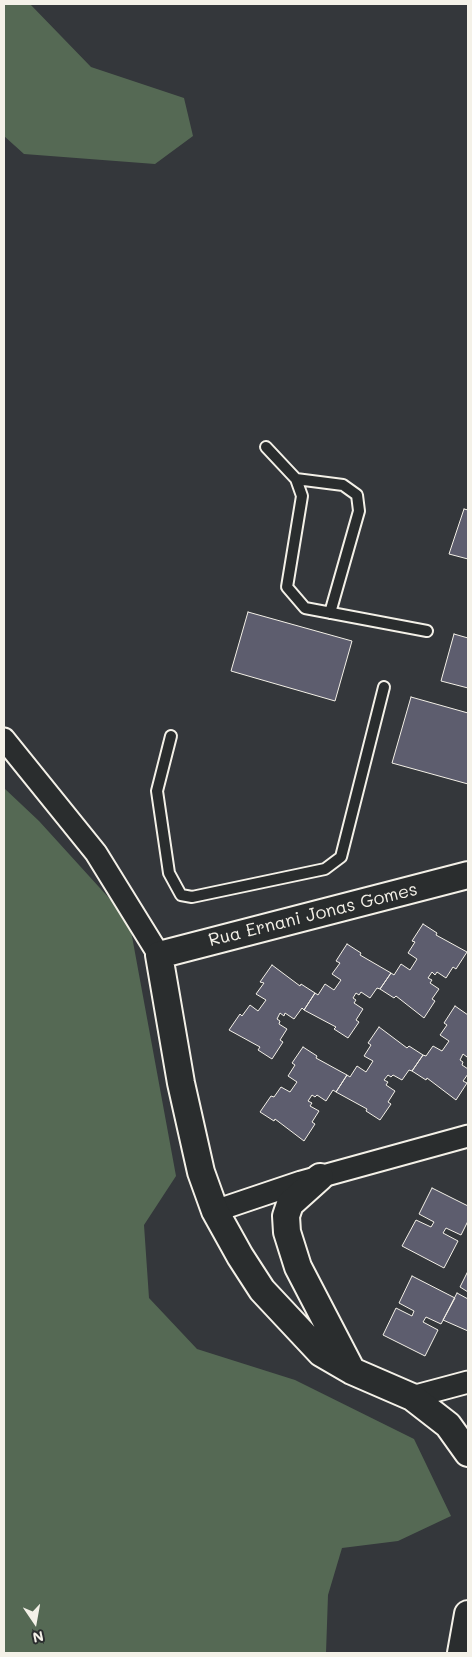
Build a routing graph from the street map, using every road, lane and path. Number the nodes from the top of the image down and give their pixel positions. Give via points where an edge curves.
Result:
1 (266, 447) dead end
2 (296, 480) junction
3 (330, 613) junction
4 (427, 631) dead end
5 (384, 687) dead end
6 (171, 736) dead end
7 (4, 739) edge
8 (468, 875) edge
9 (159, 955) junction
10 (468, 1136) edge
11 (320, 1177) junction
12 (215, 1211) junction
13 (352, 1371) junction
14 (468, 1382) edge
15 (412, 1397) junction
16 (468, 1453) edge
17 (468, 1614) edge
18 (461, 1653) edge

1 - 2 lane
2 - 3 lane via 302,496 287,587 305,608
2 - 3 lane via 343,485 357,495 359,511
3 - 4 lane
5 - 6 lane via 341,857 325,869 192,897 181,894 169,873 157,791
7 - 9 street via 96,852
8 - 9 street, Rua Ernani Jonas Gomes
9 - 12 street via 180,1084 200,1172
10 - 11 street
11 - 12 street
11 - 13 street via 290,1204 286,1216 287,1232 298,1267
12 - 13 street via 262,1290 321,1353
13 - 15 street
14 - 15 street
15 - 16 street via 448,1425
17 - 18 street

